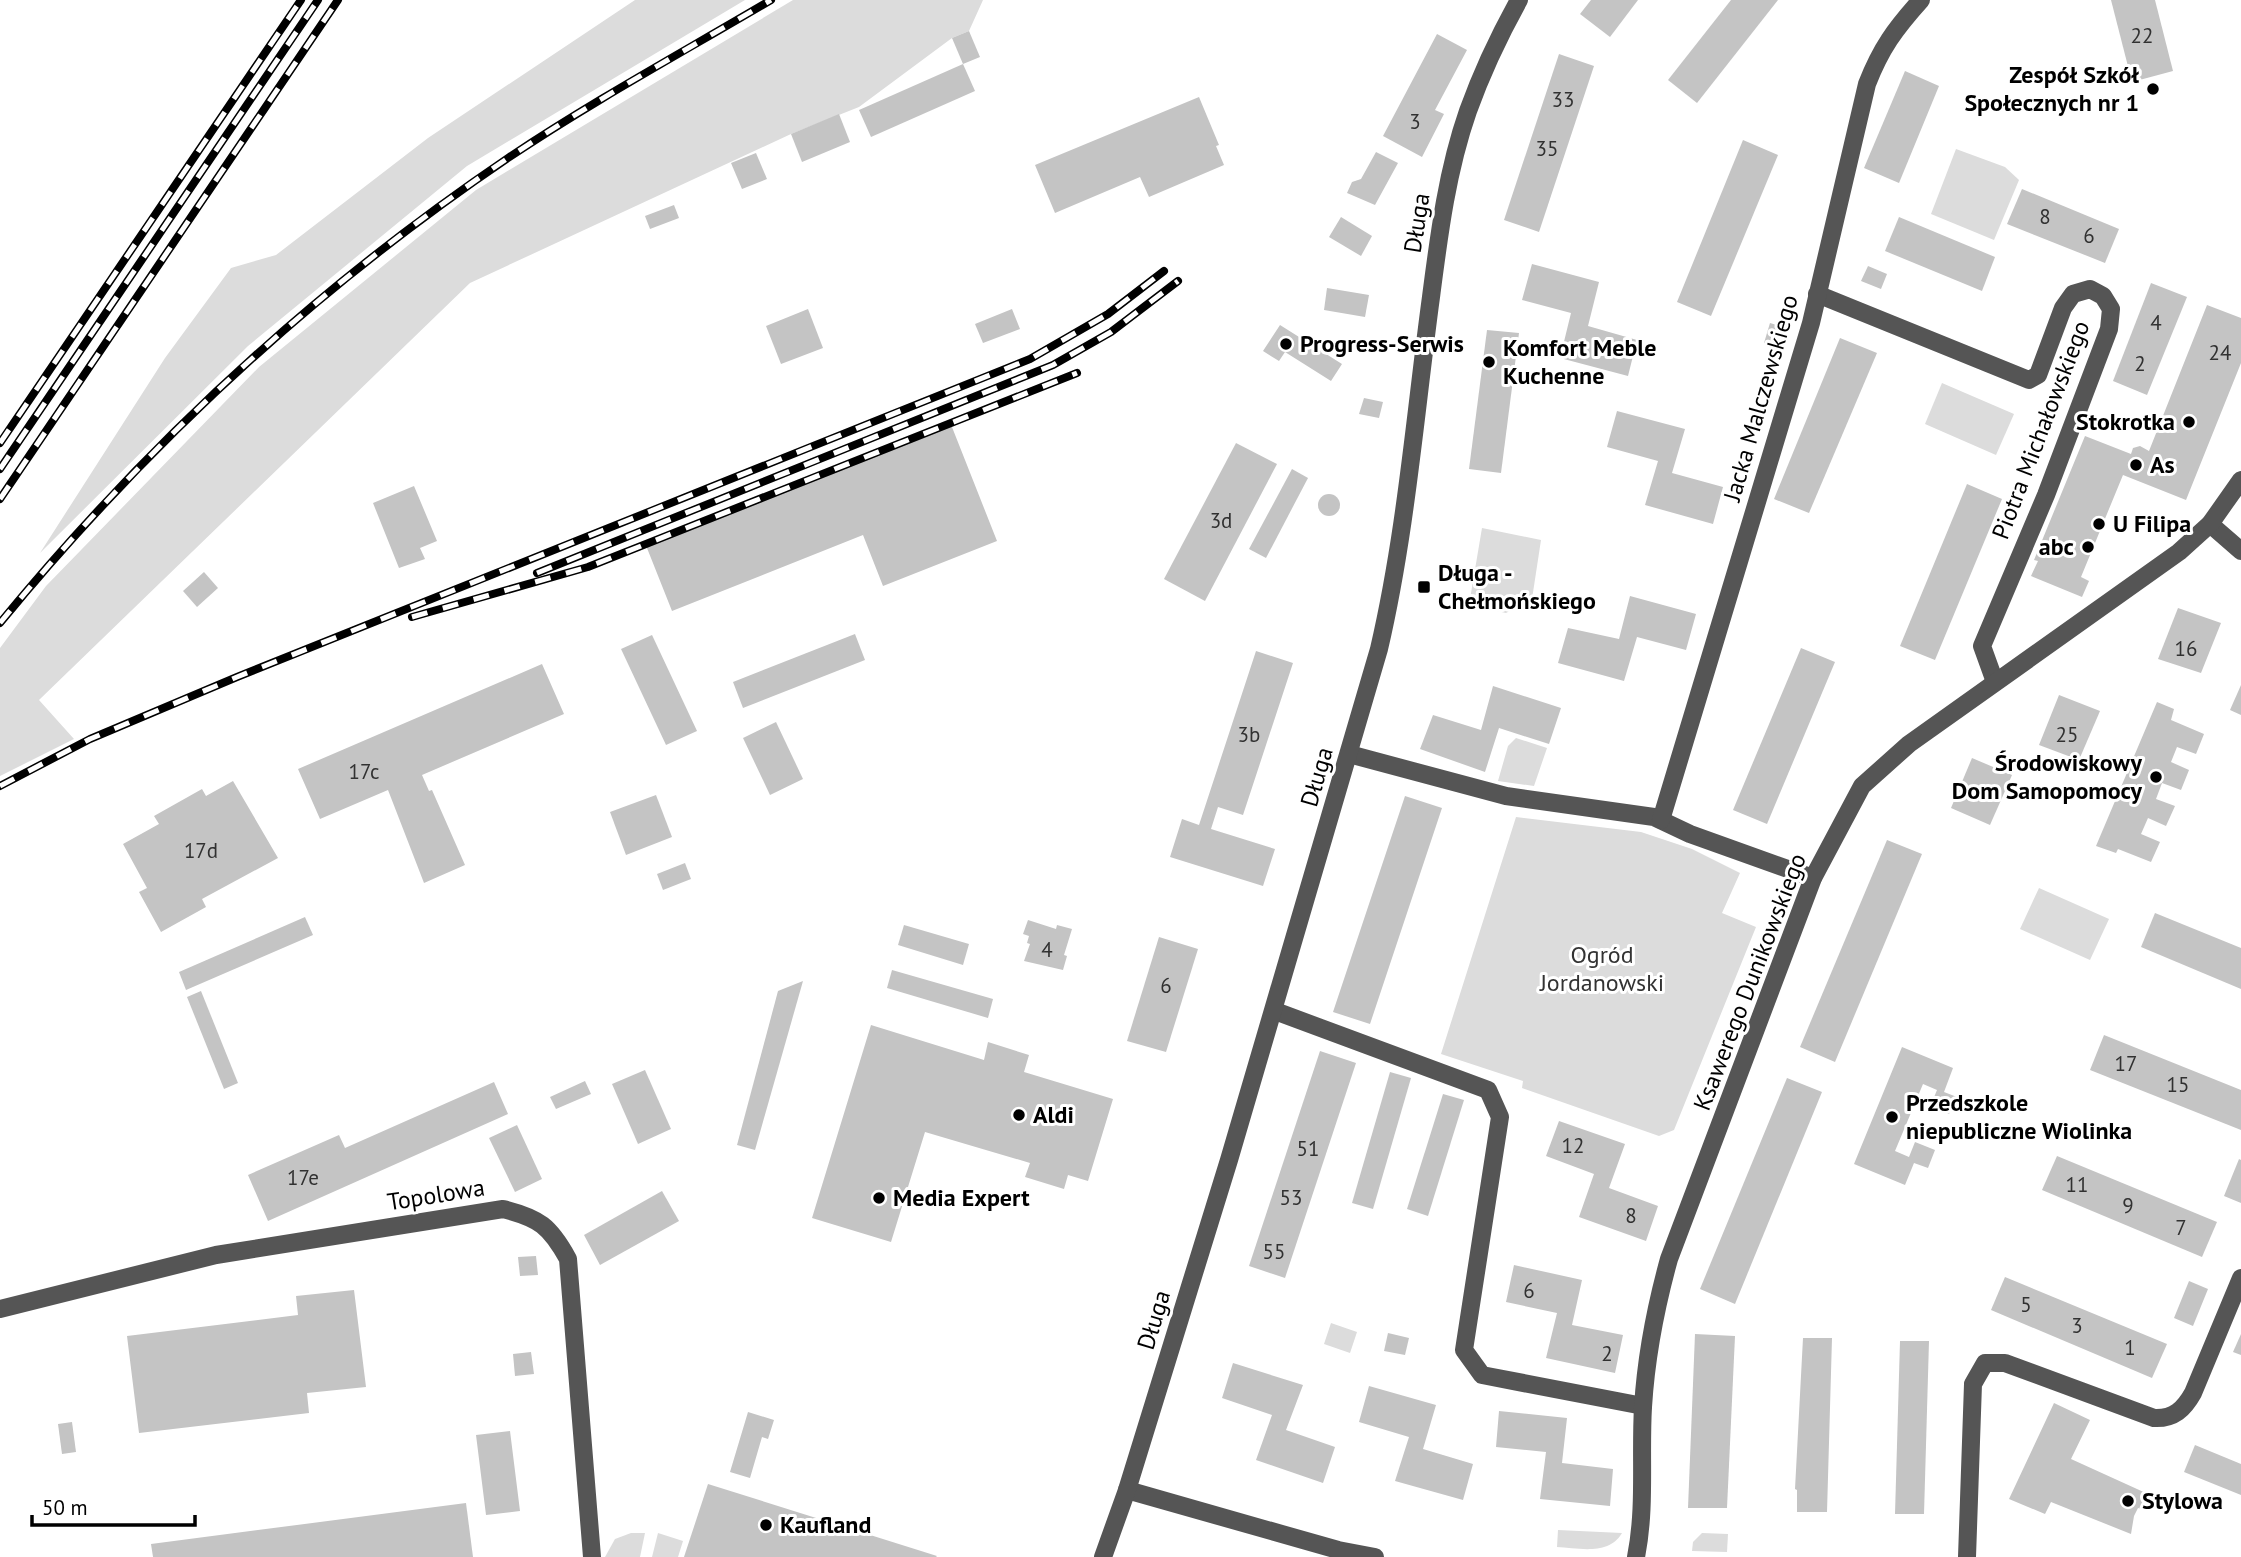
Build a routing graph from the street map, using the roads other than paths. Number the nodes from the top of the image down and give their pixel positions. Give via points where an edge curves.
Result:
1 (1519, 0) edge
2 (1921, 0) edge
3 (1817, 294) junction
4 (2241, 480) edge
5 (2210, 524) junction
6 (2241, 551) edge
7 (1995, 682) junction
8 (1349, 754) junction
9 (1661, 820) junction
10 (1813, 878) junction
11 (1275, 1011) junction
12 (2241, 1278) edge
13 (0, 1309) edge
14 (1643, 1406) junction
15 (1127, 1490) junction
16 (592, 1557) edge
17 (1102, 1557) edge
18 (1375, 1557) edge
19 (1636, 1557) edge
20 (1966, 1557) edge

1 - 8 street, Długa via 1490,54 1450,174 1419,380 1396,579
2 - 3 street, Jacka Malczewskiego via 1879,52 1867,84
3 - 7 street, Piotra Michałowskiego via 2029,380 2038,375 2063,308 2073,294 2090,289 2103,296 2111,309 2109,329 2075,424 1982,646
3 - 9 street, Jacka Malczewskiego
4 - 5 street, Ksawerego Dunikowskiego
5 - 6 street
5 - 7 street, Ksawerego Dunikowskiego via 2179,552
7 - 10 street, Ksawerego Dunikowskiego via 1909,744 1862,786
8 - 9 street via 1506,796
8 - 11 street, Długa
9 - 10 street
10 - 14 street, Ksawerego Dunikowskiego via 1669,1259
11 - 14 street via 1488,1090 1500,1118 1464,1350 1482,1375
11 - 15 street, Długa
12 - 20 street via 2186,1407 2176,1415 2154,1418 2005,1363 1985,1363 1973,1384
13 - 16 street, Topolowa via 216,1255 503,1209 534,1217 555,1236 568,1259
14 - 19 street, Ksawerego Dunikowskiego via 1642,1527
15 - 17 street, Długa
15 - 18 street

